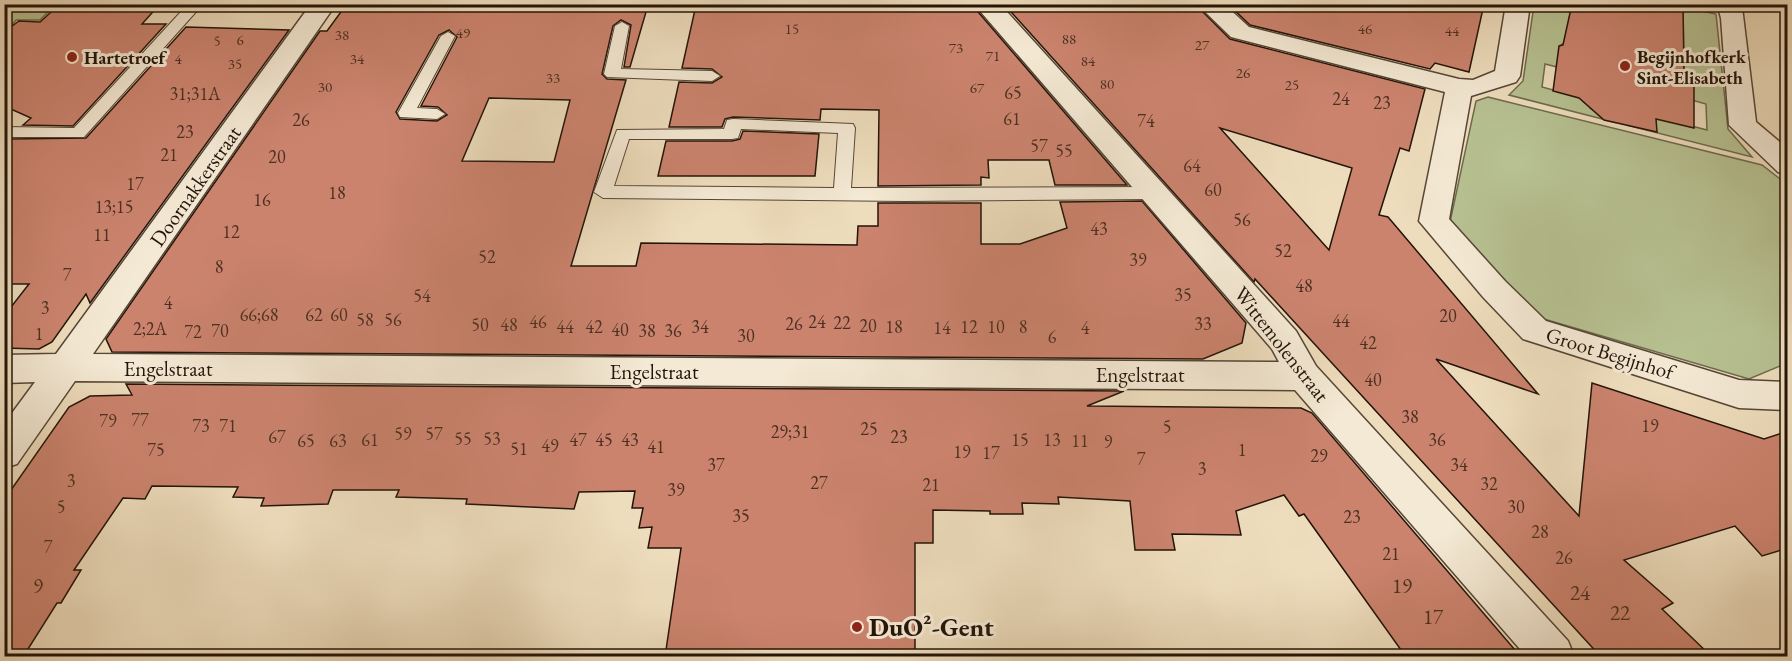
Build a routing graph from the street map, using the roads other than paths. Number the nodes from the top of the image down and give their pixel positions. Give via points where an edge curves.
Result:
1 (196, 4) edge
2 (324, 4) edge
3 (986, 4) edge
4 (1209, 4) edge
5 (1518, 4) edge
6 (1733, 5) edge
7 (622, 26) dead end
8 (448, 36) dead end
9 (712, 76) dead end
10 (1459, 87) junction
11 (437, 114) dead end
12 (4, 132) edge
13 (1788, 165) edge
14 (842, 194) junction
15 (1156, 194) junction
16 (66, 367) junction
17 (4, 369) edge
18 (1304, 376) junction
19 (1788, 396) edge
20 (4, 453) edge
21 (1553, 657) edge

1 - 12 lane via 78,133
2 - 16 street, Doornakkerstraat
3 - 15 street, Wittemolenstraat
4 - 10 street via 1240,32
5 - 10 street via 1507,76 1475,88
6 - 13 street via 1743,125
7 - 9 lane via 612,74
8 - 11 lane via 406,113
10 - 19 street, Groot Begijnhof via 1434,221 1535,330 1739,393
14 - 14 lane via 663,192 603,192 623,134 732,134 734,124 847,128
14 - 15 lane
15 - 18 street, Wittemolenstraat via 1284,340
16 - 17 street, Engelstraat
16 - 18 street, Engelstraat
16 - 20 street, Doornakkerstraat
18 - 21 street, Wittemolenstraat

